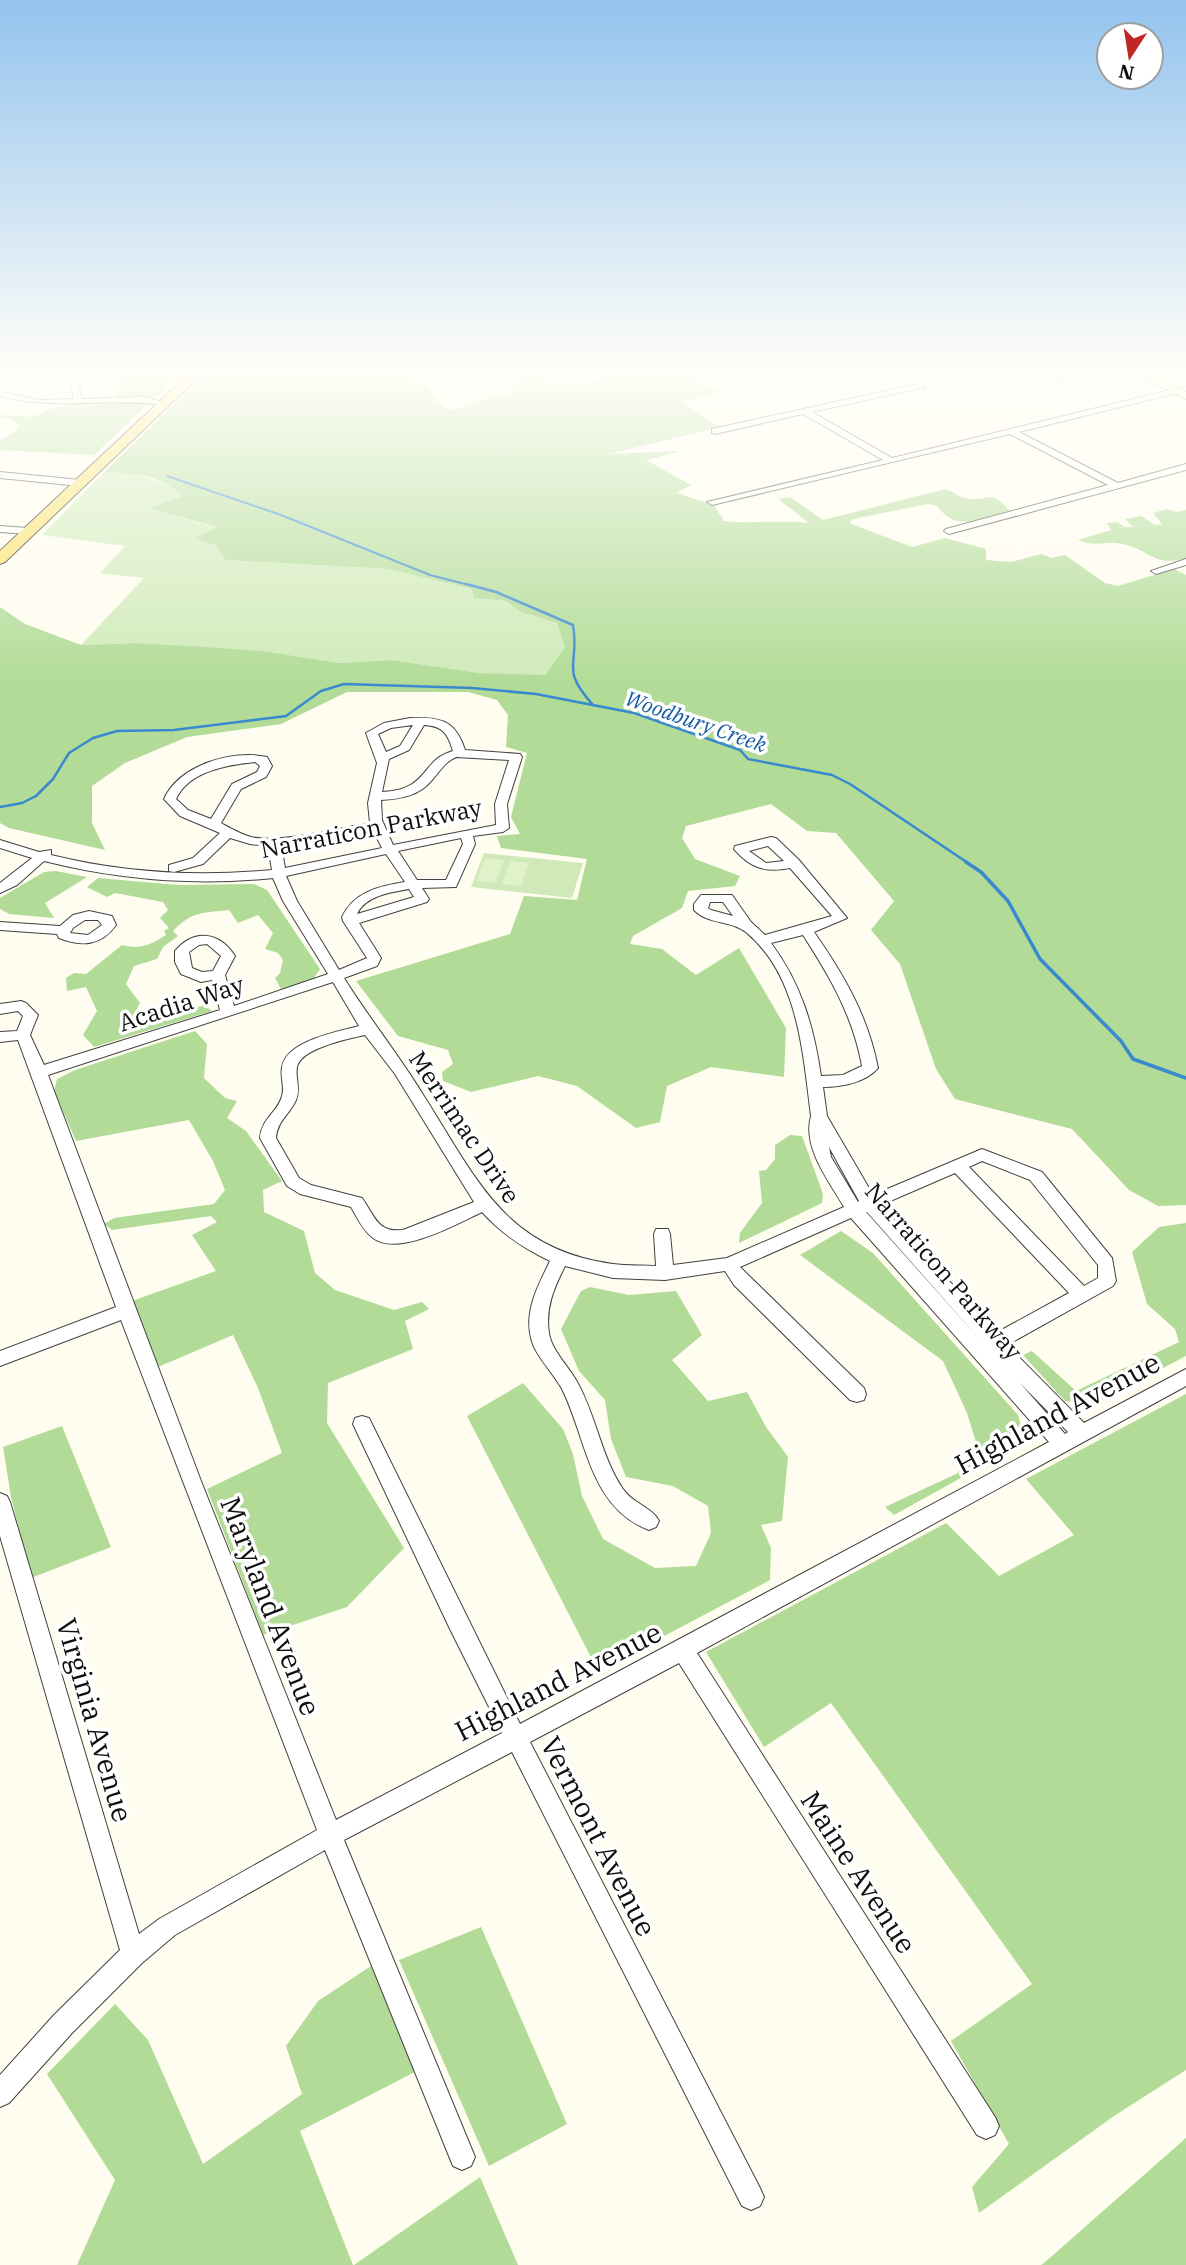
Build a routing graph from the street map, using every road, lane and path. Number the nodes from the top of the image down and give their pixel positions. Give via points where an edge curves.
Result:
1 (0, 475) edge
2 (89, 475) edge
3 (831, 475) edge
4 (1095, 475) edge
5 (1158, 475) edge
6 (80, 483) junction
7 (1117, 486) junction
8 (712, 502) dead end
9 (0, 529) edge
10 (28, 531) junction
11 (949, 531) dead end
12 (0, 559) edge
13 (1186, 562) edge
14 (1156, 571) dead end
15 (420, 722) junction
16 (460, 753) junction
17 (382, 758) junction
18 (375, 796) junction
19 (214, 824) junction
20 (502, 824) junction
21 (377, 826) junction
22 (0, 833) edge
23 (228, 833) junction
24 (466, 833) junction
25 (274, 842) junction
26 (0, 844) edge
27 (387, 847) junction
28 (47, 853) junction
29 (794, 863) dead end
30 (174, 868) junction
31 (279, 869) junction
32 (412, 883) junction
33 (0, 889) edge
34 (746, 925) dead end
35 (0, 926) edge
36 (63, 930) dead end
37 (806, 930) junction
38 (764, 940) junction
39 (218, 975) dead end
40 (336, 977) junction
41 (0, 1009) edge
42 (228, 1012) junction
43 (368, 1029) junction
44 (23, 1035) junction
45 (0, 1037) edge
46 (39, 1072) junction
47 (813, 1081) junction
48 (957, 1165) junction
49 (484, 1205) junction
50 (862, 1206) junction
51 (662, 1234) dead end
52 (560, 1258) junction
53 (729, 1265) junction
54 (665, 1273) junction
55 (1081, 1294) junction
56 (126, 1311) junction
57 (994, 1343) junction
58 (0, 1359) edge
59 (1186, 1377) edge
60 (857, 1394) dead end
61 (362, 1424) dead end
62 (1082, 1433) junction
63 (1062, 1444) junction
64 (0, 1502) edge
65 (649, 1521) dead end
66 (682, 1650) junction
67 (515, 1736) junction
68 (330, 1835) junction
69 (133, 1954) junction
70 (0, 2094) edge
71 (986, 2126) dead end
72 (462, 2157) dead end
73 (751, 2197) dead end

1 - 6 street
2 - 6 main road
3 - 8 street
4 - 7 street
5 - 7 street
6 - 10 main road
7 - 11 street
9 - 10 street
10 - 12 main road
13 - 14 street
15 - 16 street via 448,727
15 - 17 street via 405,748
15 - 17 street via 379,726 372,733
16 - 18 street via 437,763 416,788
16 - 20 street via 516,757 501,804
17 - 18 street
18 - 21 street
19 - 19 street via 236,787 262,774 263,760 247,759 199,771 171,792 176,808 190,818
19 - 23 street
20 - 24 street, Narraticon Parkway
20 - 27 street, Narraticon Parkway via 452,828
21 - 25 street
21 - 27 street
22 - 28 street, Narraticon Parkway
23 - 25 street via 256,843
23 - 30 street via 198,861
24 - 27 street, Narraticon Parkway
24 - 32 street via 469,844 451,884
25 - 31 street, Merrimac Drive
26 - 28 street, Narraticon Parkway
27 - 31 street, Narraticon Parkway
27 - 32 street
28 - 30 street, Narraticon Parkway
28 - 31 street, Narraticon Parkway via 105,870 172,878
28 - 33 street
29 - 37 street via 839,918
30 - 31 street, Narraticon Parkway
31 - 40 street, Merrimac Drive via 290,901
32 - 40 street, Acadia Way via 364,898 351,909 351,921 373,961
34 - 38 street, Narraticon Parkway
35 - 36 street
37 - 38 street
37 - 47 street via 850,997 870,1068 854,1079
38 - 47 street, Narraticon Parkway via 803,1018
39 - 42 street
40 - 42 street, Acadia Way
40 - 43 street, Merrimac Drive
41 - 44 street via 20,1006 32,1015
42 - 46 street, Acadia Way
43 - 49 street, Merrimac Drive via 400,1070
43 - 49 street via 309,1047 290,1063 291,1093 268,1138 293,1182 306,1190 356,1202 381,1236 393,1239
44 - 45 street
44 - 46 street, Maryland Avenue
46 - 56 street, Maryland Avenue
47 - 50 street, Narraticon Parkway via 823,1157
48 - 50 street, Merrimac Drive
48 - 55 street
48 - 55 street, Merrimac Drive via 982,1155 1036,1176 1105,1263 1107,1281
49 - 52 street, Merrimac Drive via 529,1243
50 - 53 street, Merrimac Drive
50 - 57 street, Narraticon Parkway
50 - 63 street, Narraticon Parkway
51 - 54 street
52 - 54 street, Merrimac Drive via 613,1271
52 - 65 street via 543,1293 540,1338 570,1387 609,1485 622,1504
53 - 54 street, Merrimac Drive
53 - 60 street
55 - 57 street
56 - 58 street
56 - 68 street, Maryland Avenue
57 - 62 street, Narraticon Parkway
59 - 62 street, Highland Avenue
61 - 67 street, Vermont Avenue
62 - 63 street, Highland Avenue
63 - 66 street, Highland Avenue
64 - 69 street, Virginia Avenue
66 - 67 street, Highland Avenue
66 - 71 street, Maine Avenue
67 - 68 street, Highland Avenue
67 - 73 street, Vermont Avenue
68 - 69 street, Highland Avenue via 167,1927
68 - 72 street, Maryland Avenue
69 - 70 street, Highland Avenue

